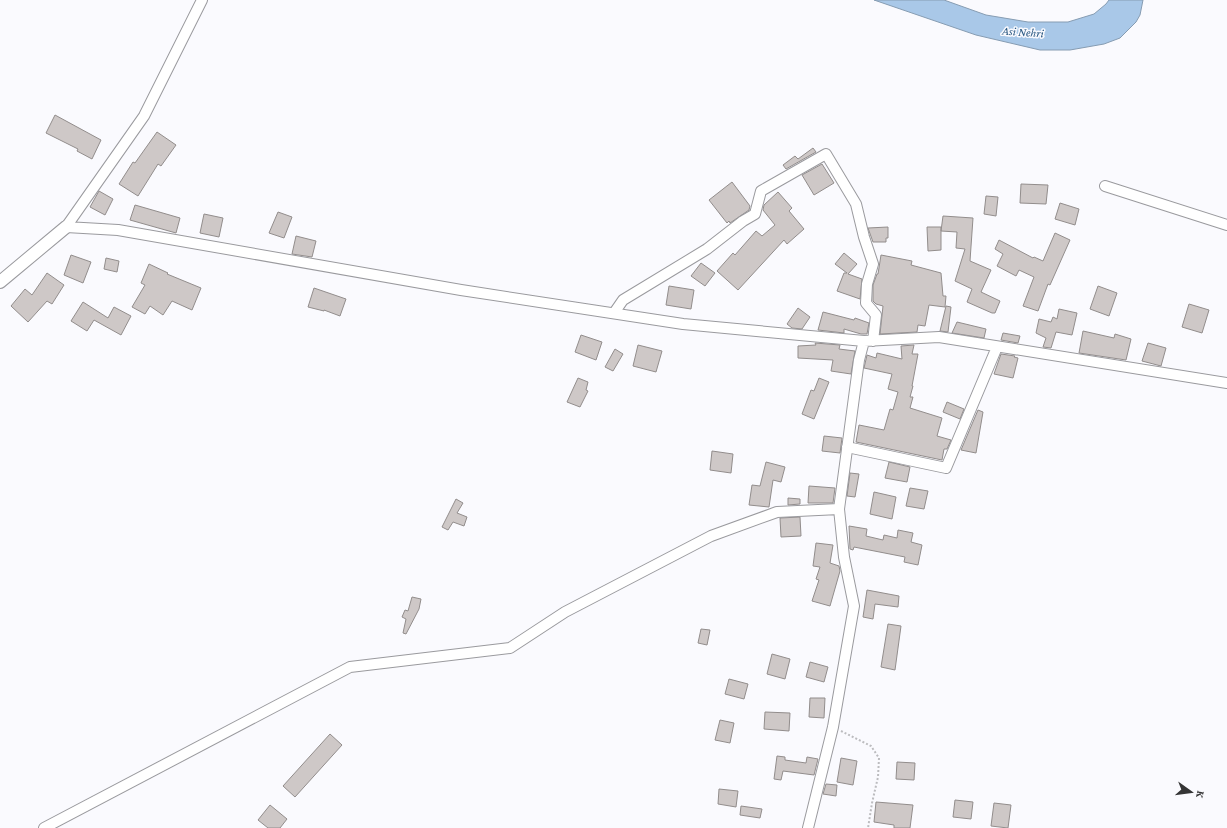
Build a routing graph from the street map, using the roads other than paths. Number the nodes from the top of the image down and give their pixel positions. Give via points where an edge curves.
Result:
1 (202, 0) edge
2 (1105, 186) dead end
3 (1227, 225) edge
4 (66, 227) junction
5 (0, 282) edge
6 (614, 313) junction
7 (868, 341) junction
8 (997, 347) junction
9 (1227, 383) edge
10 (847, 447) junction
11 (839, 509) junction
12 (44, 828) edge
13 (808, 828) edge

1 - 4 street via 144,116
2 - 3 street
4 - 5 street
4 - 6 street via 118,230 461,290
6 - 7 street via 683,324
6 - 7 street via 623,300 707,249 755,214 761,191 826,154 856,204 873,264 867,284 866,303 876,315
7 - 8 street via 939,338
7 - 10 street via 859,360
8 - 9 street
8 - 10 street via 946,468
10 - 11 street
11 - 12 street via 777,512 711,536 565,612 510,648 350,667
11 - 13 street via 844,557 854,606 833,727

